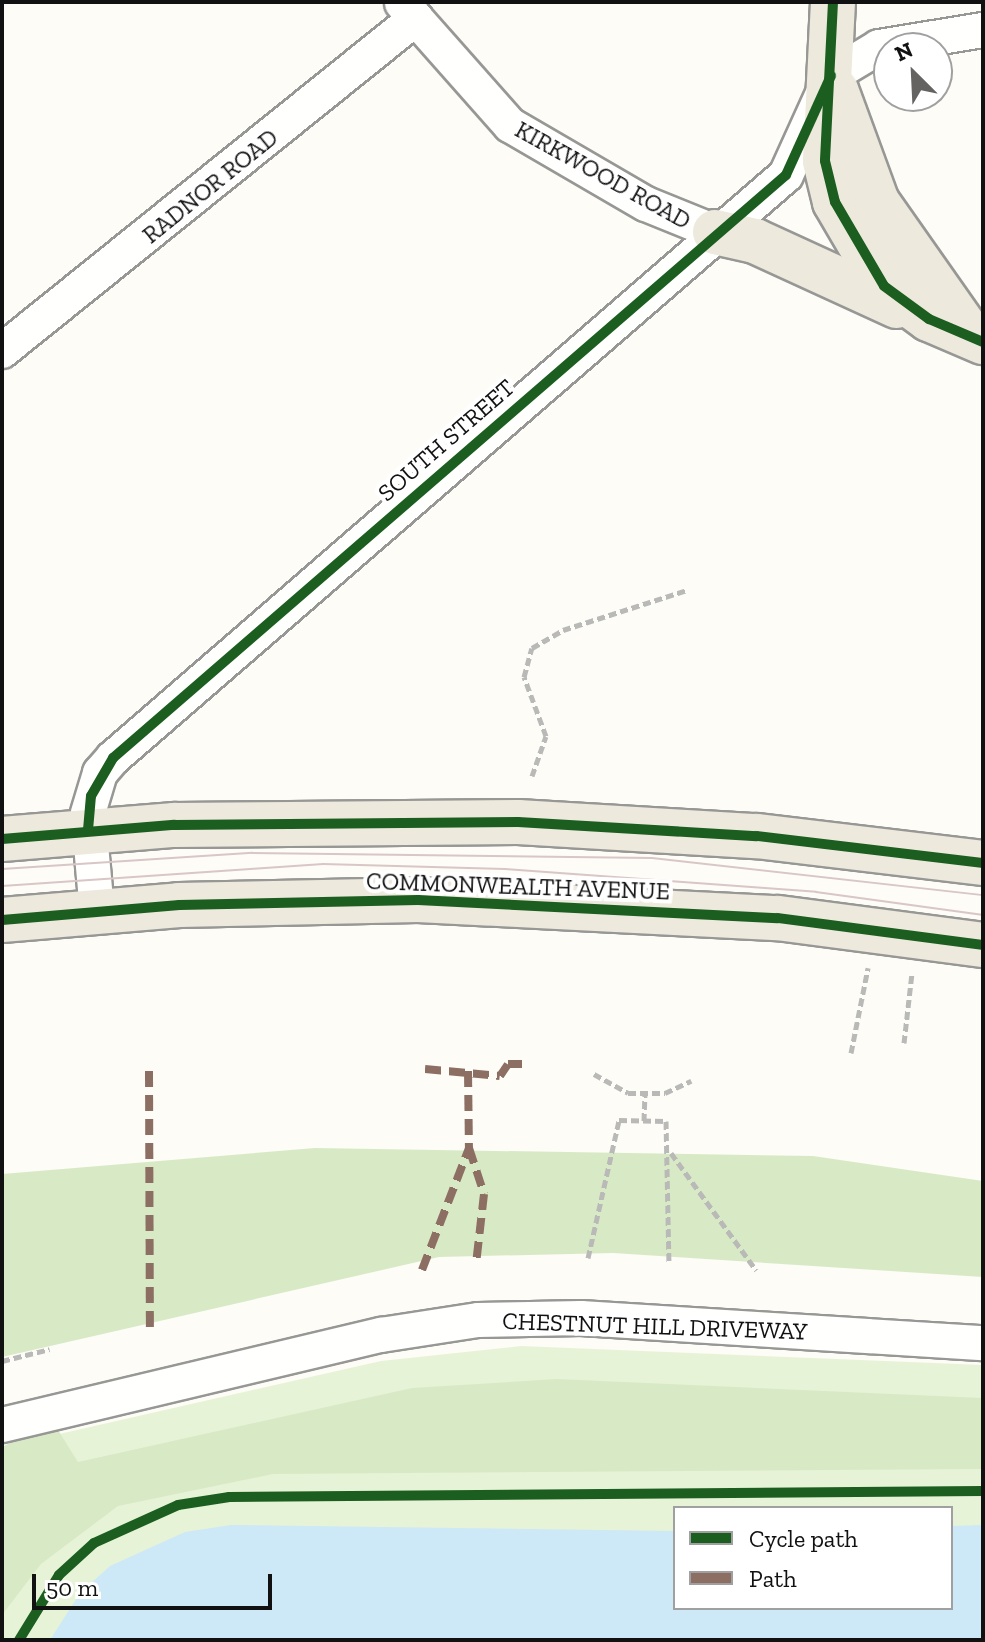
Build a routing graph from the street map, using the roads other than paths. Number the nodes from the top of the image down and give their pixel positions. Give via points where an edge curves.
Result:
1 (833, 2) edge
2 (408, 10) edge
3 (983, 30) edge
4 (831, 76) junction
5 (715, 232) junction
6 (929, 319) junction
7 (977, 339) edge
8 (2, 351) edge
9 (88, 830) junction
10 (2, 839) edge
11 (983, 863) edge
12 (97, 911) junction
13 (2, 920) edge
14 (983, 945) edge
15 (983, 1343) edge
16 (2, 1425) edge

1 - 4 main road
2 - 5 street, KIRKWOOD ROAD via 510,125 646,204
2 - 8 street, RADNOR ROAD
3 - 4 street via 879,47
4 - 5 street, SOUTH STREET via 786,175
4 - 6 main road via 825,161 835,202 869,268
4 - 7 main road via 877,202
5 - 6 main road via 755,241
5 - 9 street, SOUTH STREET via 113,758 91,796
6 - 7 main road
9 - 10 main road
9 - 11 main road via 518,822 757,836
9 - 12 street, SOUTH STREET
12 - 13 main road, COMMONWEALTH AVENUE
12 - 14 main road, COMMONWEALTH AVENUE via 300,901 538,904 778,918
15 - 16 street, CHESTNUT HILL DRIVEWAY via 581,1318 478,1320 381,1335

